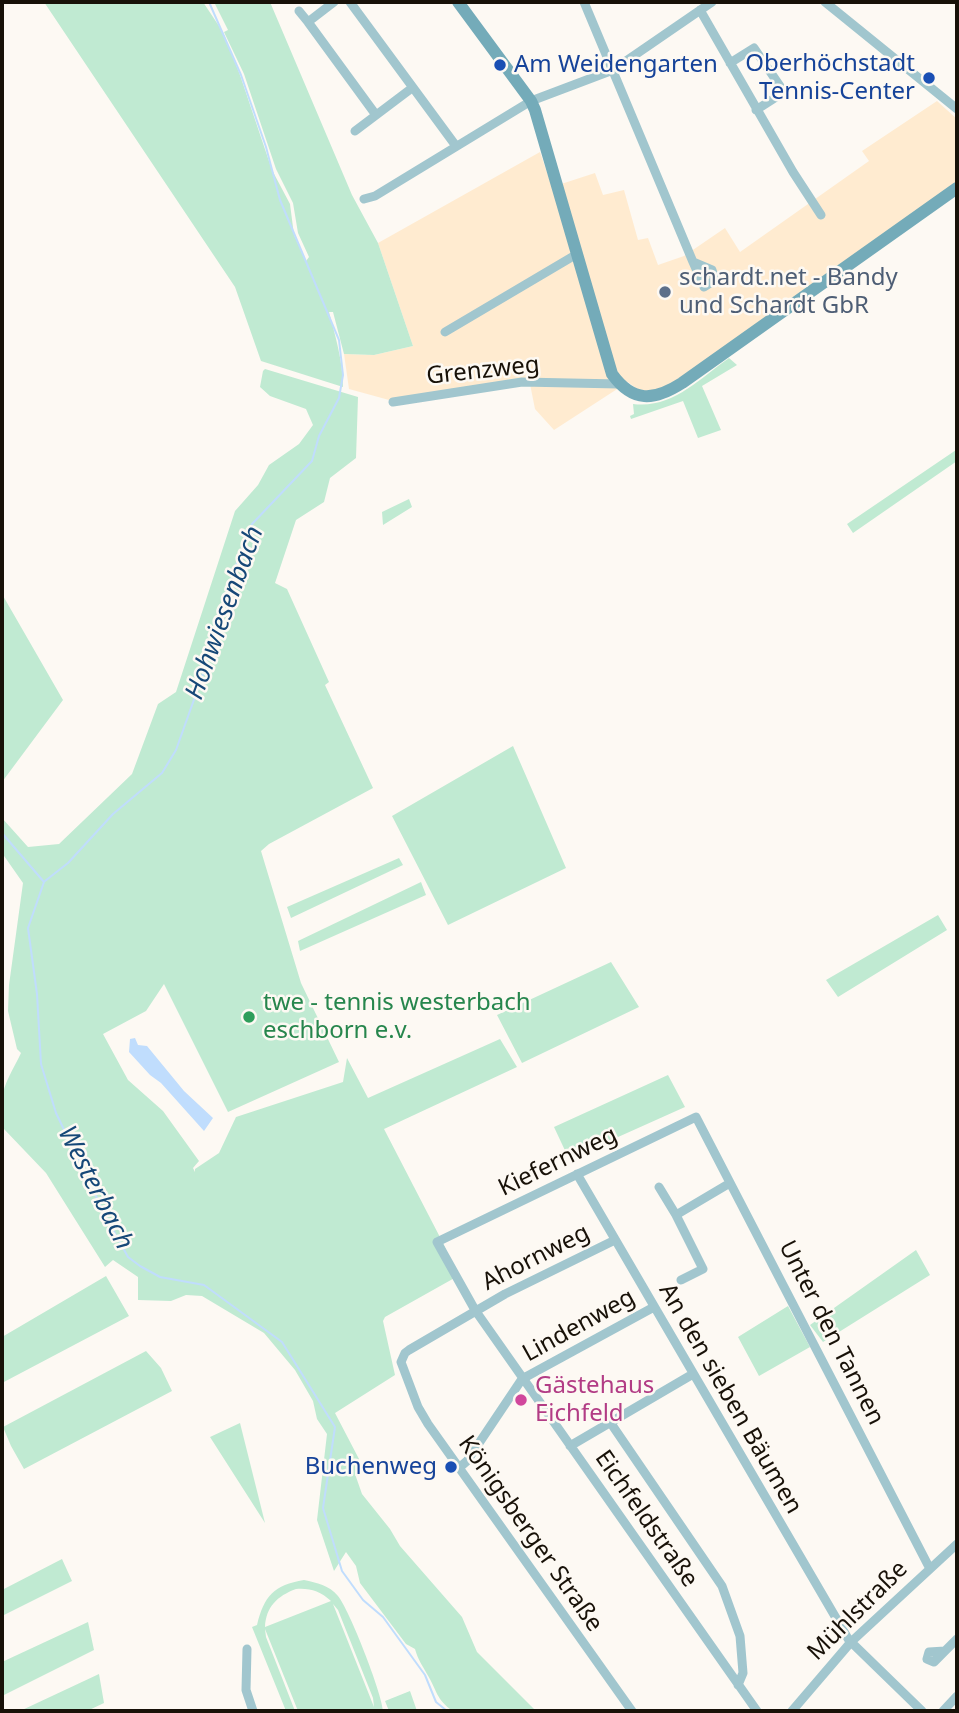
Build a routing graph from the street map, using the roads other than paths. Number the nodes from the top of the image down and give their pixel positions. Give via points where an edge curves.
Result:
1 (334, 2) edge
2 (364, 2) edge
3 (458, 2) edge
4 (584, 2) edge
5 (712, 2) edge
6 (825, 2) edge
7 (352, 5) edge
8 (701, 10) junction
9 (299, 11) dead end
10 (308, 22) junction
11 (730, 63) junction
12 (612, 70) junction
13 (412, 88) junction
14 (531, 102) junction
15 (957, 109) edge
16 (757, 110) junction
17 (376, 115) junction
18 (355, 131) dead end
19 (456, 146) junction
20 (957, 188) edge
21 (364, 199) dead end
22 (821, 215) dead end
23 (577, 254) junction
24 (693, 262) dead end
25 (445, 332) dead end
26 (620, 384) junction
27 (393, 402) dead end
28 (696, 1117) joint
29 (577, 1174) junction
30 (730, 1182) junction
31 (659, 1187) dead end
32 (676, 1215) junction
33 (615, 1240) junction
34 (437, 1242) joint
35 (681, 1280) dead end
36 (654, 1307) junction
37 (475, 1310) junction
38 (404, 1374) joint
39 (693, 1374) junction
40 (522, 1379) junction
41 (610, 1422) junction
42 (570, 1446) junction
43 (460, 1467) junction
44 (956, 1546) edge
45 (929, 1567) junction
46 (957, 1639) edge
47 (850, 1642) junction
48 (247, 1649) dead end
49 (945, 1651) dead end
50 (738, 1685) junction
51 (957, 1696) edge
52 (253, 1711) edge
53 (632, 1711) edge
54 (757, 1711) edge
55 (792, 1711) edge
56 (922, 1711) edge
57 (943, 1711) edge

1 - 10 street
2 - 7 street
3 - 14 street
4 - 12 street
5 - 8 street
6 - 15 street
7 - 13 street
8 - 11 street
8 - 12 street
9 - 10 street
10 - 17 street
11 - 16 street
11 - 16 street via 754,48 784,92
12 - 14 street
12 - 24 street
13 - 17 street
13 - 19 street
14 - 19 street
14 - 23 street
16 - 22 street
17 - 18 street
19 - 21 street
20 - 26 street via 670,391 646,397
23 - 25 street
23 - 26 street via 612,374
26 - 27 street, Grenzweg via 522,382
28 - 29 street, Kiefernweg
28 - 30 street, Unter den Tannen
29 - 33 street, An den sieben Bäumen
29 - 34 street, Kiefernweg
30 - 32 street
30 - 45 street, Unter den Tannen
31 - 32 street
32 - 35 street via 703,1269
33 - 36 street, An den sieben Bäumen
33 - 37 street, Ahornweg
34 - 37 street, Eichfeldstraße
36 - 39 street, An den sieben Bäumen
36 - 40 street, Lindenweg
37 - 38 street, Ahornweg via 405,1353 401,1362
37 - 40 street, Eichfeldstraße
38 - 43 street, Königsberger Straße via 428,1424
39 - 41 street
39 - 47 street, An den sieben Bäumen
40 - 42 street, Eichfeldstraße
40 - 43 street
41 - 42 street
41 - 50 street via 722,1586 740,1636 743,1673
42 - 50 street, Eichfeldstraße
43 - 53 street, Königsberger Straße
44 - 45 street, Mühlstraße
45 - 47 street, Mühlstraße
46 - 49 street
47 - 55 street, Mühlstraße
47 - 56 street, An den sieben Bäumen
48 - 52 street via 246,1690
50 - 54 street, Eichfeldstraße
51 - 57 street

